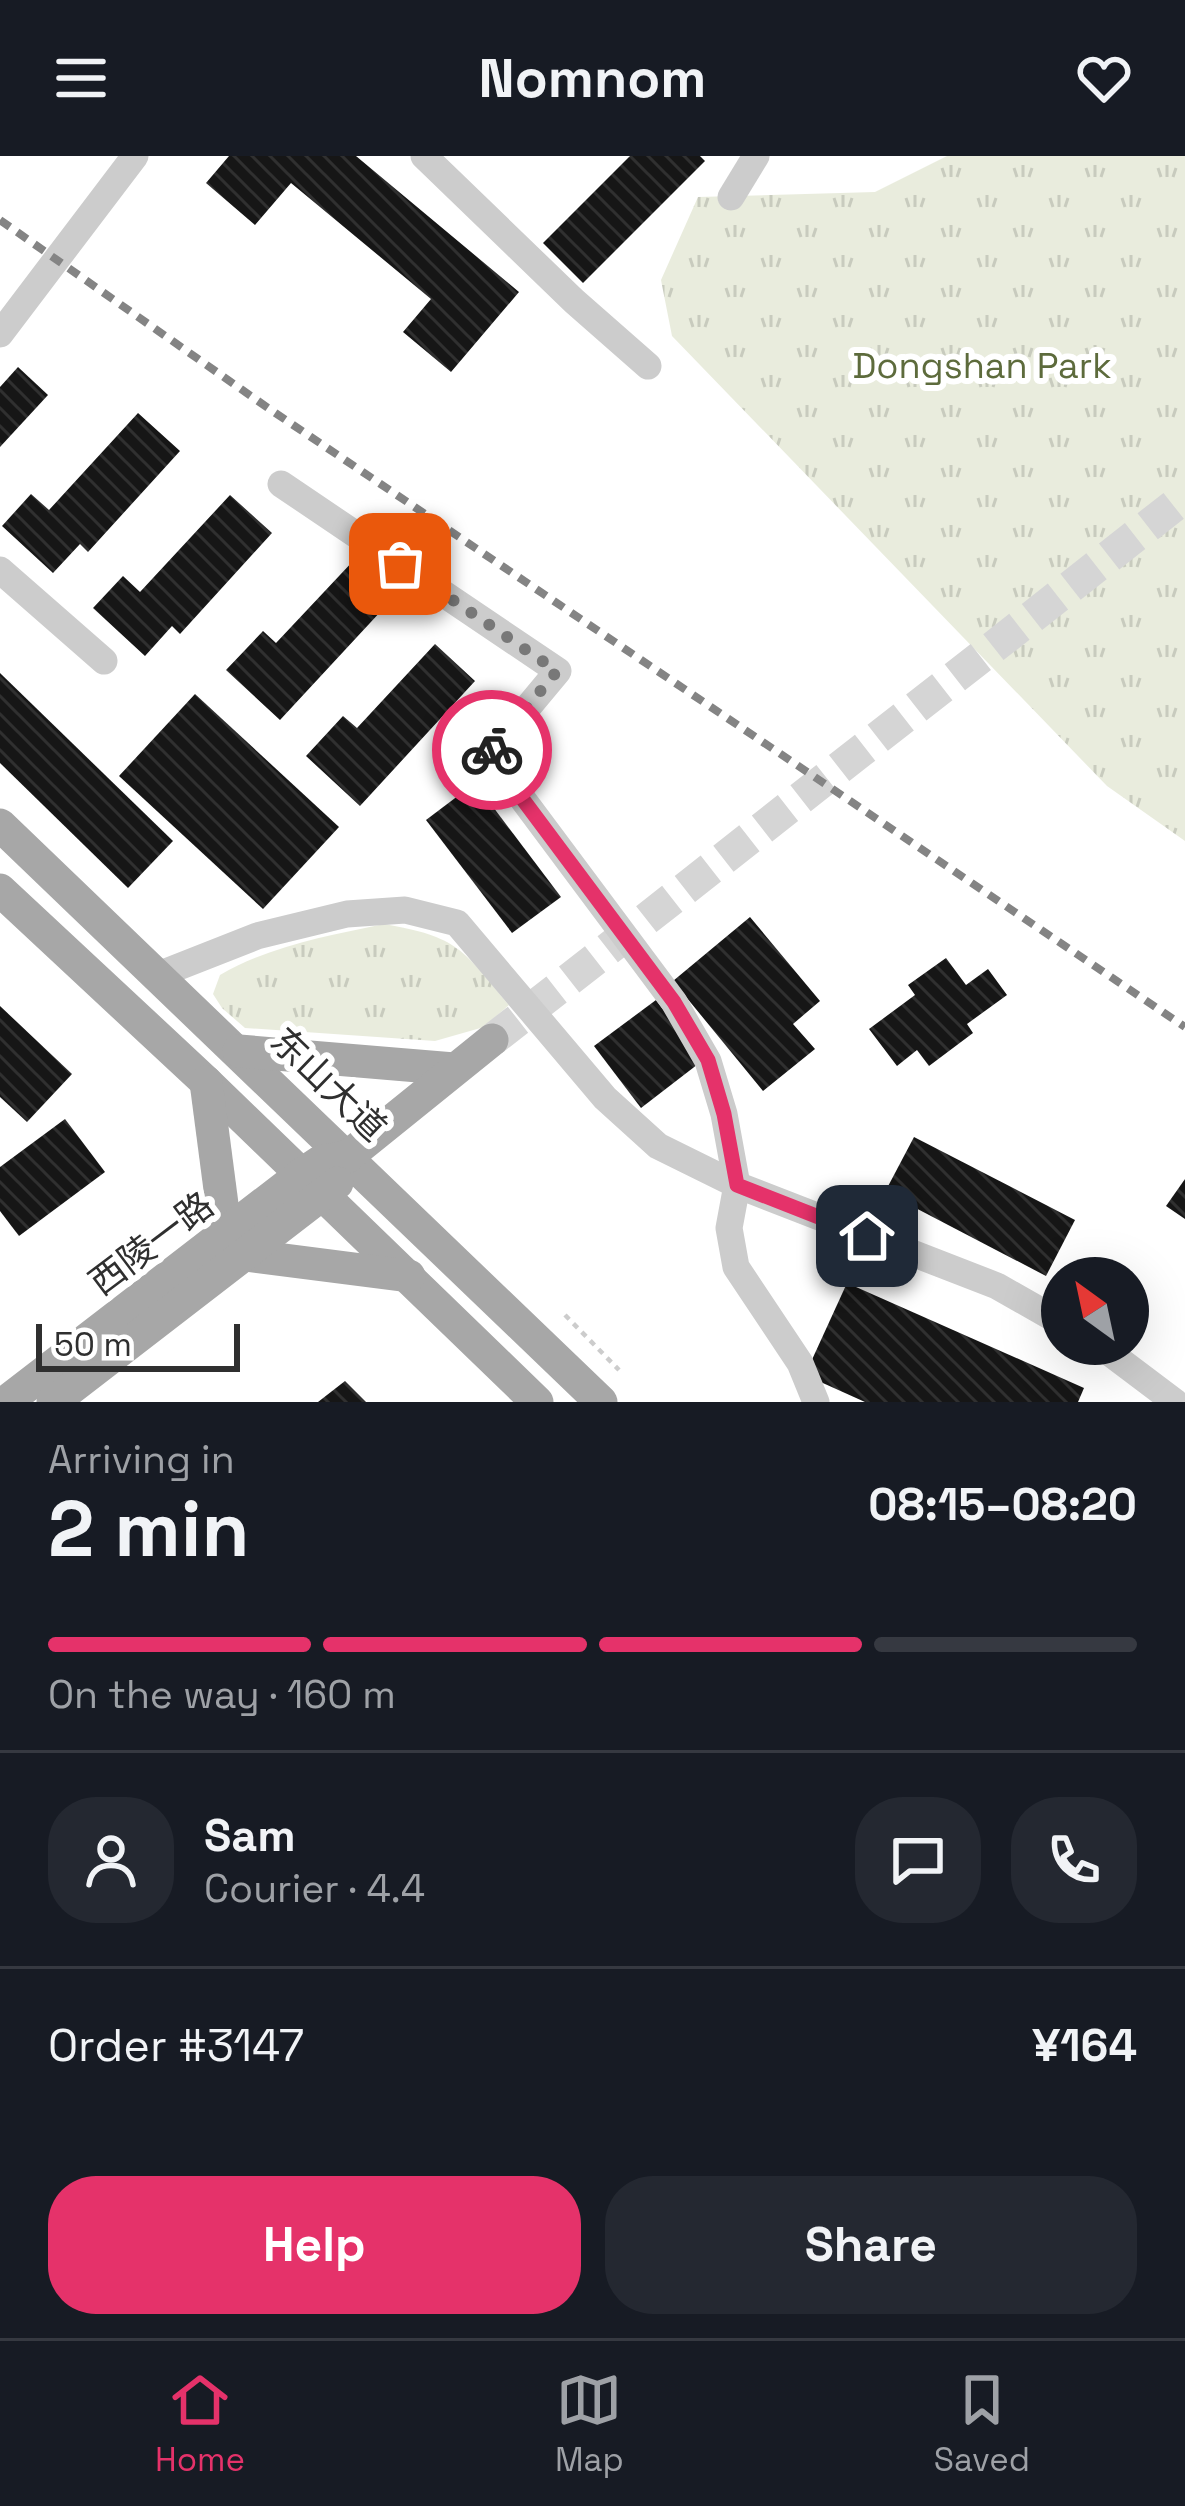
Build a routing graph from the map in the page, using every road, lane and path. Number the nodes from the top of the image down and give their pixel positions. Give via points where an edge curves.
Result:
1 (135, 156) edge
2 (424, 156) edge
3 (756, 156) edge
4 (731, 197) dead end
5 (0, 334) edge
6 (648, 366) dead end
7 (281, 484) dead end
8 (0, 570) edge
9 (104, 661) dead end
10 (0, 825) edge
11 (0, 890) edge
12 (158, 975) junction
13 (492, 1040) tunnel mouth
14 (239, 1051) junction
15 (454, 1070) junction
16 (206, 1082) junction
17 (346, 1156) junction
18 (313, 1184) junction
19 (737, 1185) junction
20 (236, 1245) junction
21 (409, 1276) junction
22 (1041, 1311) edge
23 (565, 1316) dead end
24 (1126, 1365) edge
25 (619, 1370) dead end
26 (7, 1402) edge
27 (53, 1402) edge
28 (537, 1402) edge
29 (601, 1402) edge
30 (816, 1402) edge
31 (1175, 1402) edge

1 - 5 street
2 - 6 street
3 - 4 street
7 - 19 street via 557,671 489,754 674,1002 708,1060
8 - 9 street
10 - 12 main road, 东山大道
11 - 16 main road
12 - 14 main road, 东山大道
12 - 19 street via 257,936 347,914 405,910 458,922 605,1097 658,1146
13 - 15 main road, 西陵一路
14 - 15 main road
14 - 17 main road, 东山大道
15 - 17 main road, 西陵一路
16 - 18 main road
16 - 20 main road
17 - 18 main road, 西陵一路 via 320,1162
17 - 29 main road, 东山大道
18 - 20 main road, 西陵一路
18 - 21 main road
19 - 22 street via 997,1286
19 - 30 street via 729,1228 736,1267 800,1363
20 - 21 main road
20 - 26 main road, 西陵一路
20 - 27 main road, 西陵一路
21 - 28 main road
23 - 25 path
24 - 31 street

